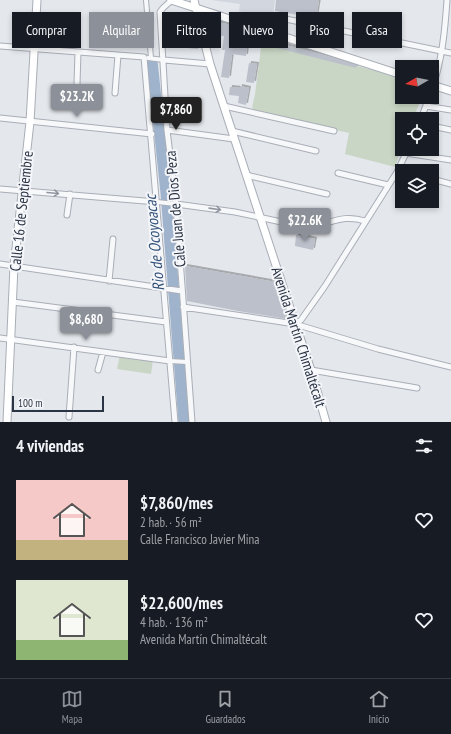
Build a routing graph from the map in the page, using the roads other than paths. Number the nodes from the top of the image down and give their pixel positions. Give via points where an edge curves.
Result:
1 (37, 0) edge
2 (146, 0) edge
3 (172, 0) edge
4 (448, 3) edge
5 (196, 4) edge
6 (229, 17) edge
7 (288, 19) edge
8 (288, 39) edge
9 (0, 46) edge
10 (34, 49) junction
11 (442, 51) junction
12 (78, 52) junction
13 (451, 53) edge
14 (118, 55) junction
15 (144, 57) junction
16 (151, 58) junction
17 (164, 60) junction
18 (439, 62) edge
19 (210, 64) junction
20 (395, 73) edge
21 (77, 84) dead end
22 (439, 88) edge
23 (451, 91) edge
24 (115, 93) dead end
25 (224, 106) junction
26 (426, 106) joint
27 (451, 110) edge
28 (424, 112) edge
29 (0, 118) edge
30 (30, 122) junction
31 (439, 127) edge
32 (167, 130) junction
33 (451, 130) edge
34 (232, 131) junction
35 (334, 131) dead end
36 (152, 134) junction
37 (234, 139) junction
38 (316, 151) dead end
39 (431, 156) edge
40 (451, 160) edge
41 (338, 173) dead end
42 (246, 175) junction
43 (395, 177) edge
44 (439, 181) edge
45 (451, 184) edge
46 (388, 185) junction
47 (0, 189) edge
48 (22, 190) junction
49 (70, 194) junction
50 (327, 194) dead end
51 (158, 202) junction
52 (175, 204) junction
53 (67, 216) dead end
54 (260, 216) junction
55 (365, 221) junction
56 (113, 239) dead end
57 (0, 264) edge
58 (14, 266) junction
59 (109, 281) junction
60 (166, 288) junction
61 (181, 291) junction
62 (13, 302) junction
63 (183, 307) junction
64 (166, 322) junction
65 (296, 324) junction
66 (0, 338) edge
67 (12, 340) junction
68 (74, 347) junction
69 (103, 352) junction
70 (171, 361) junction
71 (185, 362) junction
72 (451, 367) edge
73 (98, 370) dead end
74 (311, 370) junction
75 (417, 388) dead end
76 (69, 417) dead end
77 (7, 422) edge
78 (175, 422) edge
79 (192, 422) edge
80 (326, 422) edge

1 - 10 main road, Calle 16 de Septiembre
2 - 16 street
3 - 5 main road
3 - 17 street, Cale Juan de Dios Peza via 160,12
4 - 11 street
5 - 6 main road
5 - 19 main road, Avenida Martín Chimaltécalt
7 - 11 street
8 - 20 main road
9 - 10 street
10 - 12 street
10 - 30 main road, Calle 16 de Septiembre
11 - 13 street
11 - 18 street
12 - 14 street
12 - 21 street
14 - 15 street
14 - 24 street
15 - 16 street
15 - 36 street
16 - 17 street
17 - 19 street
17 - 32 street, Cale Juan de Dios Peza
19 - 25 main road, Avenida Martín Chimaltécalt
22 - 23 main road
25 - 34 main road, Avenida Martín Chimaltécalt
25 - 35 street
26 - 27 street
26 - 28 street
29 - 30 street
30 - 36 street
30 - 48 main road, Calle 16 de Septiembre
31 - 33 street
32 - 37 street
32 - 52 street, Cale Juan de Dios Peza
34 - 37 main road, Avenida Martín Chimaltécalt
34 - 38 street
36 - 51 street
37 - 42 main road, Avenida Martín Chimaltécalt
39 - 40 street
41 - 46 street
42 - 50 street
42 - 54 main road, Avenida Martín Chimaltécalt
43 - 46 street
44 - 45 street
46 - 55 street
47 - 48 street
48 -> 49 street
48 - 58 main road, Calle 16 de Septiembre
49 - 51 street
49 - 53 street
51 - 52 street
51 - 60 street
52 -> 54 street
52 - 61 street, Cale Juan de Dios Peza
54 - 55 street via 305,227 344,218
54 - 65 main road, Avenida Martín Chimaltécalt
55 - 65 street via 325,286
56 - 59 street
57 - 58 street
58 - 59 street
58 - 62 main road, Calle 16 de Septiembre
59 - 60 street
60 - 61 street
60 - 64 street
61 - 63 street, Cale Juan de Dios Peza
62 - 64 street
62 - 67 main road, Calle 16 de Septiembre
63 - 65 street
63 - 71 street, Cale Juan de Dios Peza
64 - 70 street
65 - 72 street via 378,349
65 - 74 main road, Avenida Martín Chimaltécalt
66 - 67 street
67 - 68 street
67 - 77 main road, Calle 16 de Septiembre
68 - 69 street
68 - 76 street
69 - 70 street
69 - 73 street
70 - 71 street
70 - 78 street
71 - 79 street, Cale Juan de Dios Peza
74 - 75 street
74 - 80 main road, Avenida Martín Chimaltécalt

